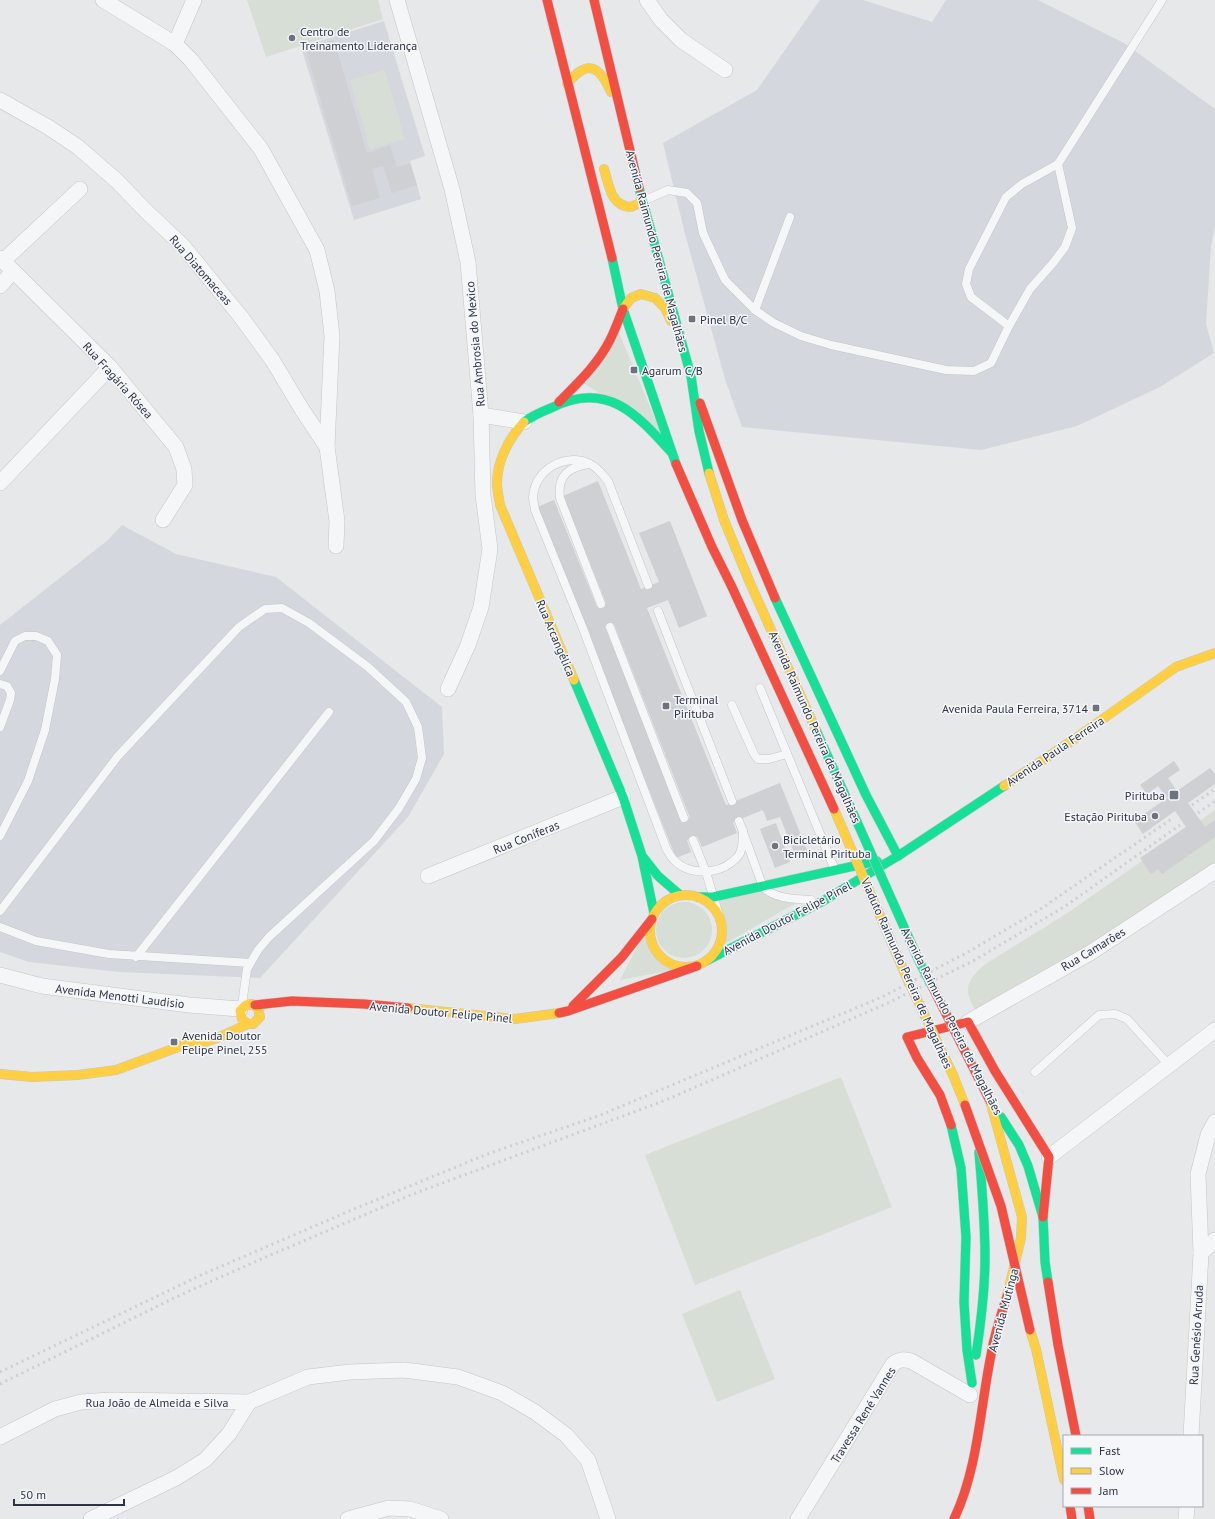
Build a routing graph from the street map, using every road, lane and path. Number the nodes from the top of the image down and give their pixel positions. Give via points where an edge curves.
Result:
1 (103, 0) edge
2 (194, 0) edge
3 (397, 0) edge
4 (547, 0) edge
5 (594, 0) edge
6 (647, 0) edge
7 (1162, 0) edge
8 (175, 44) junction
9 (725, 70) dead end
10 (566, 84) junction
11 (0, 100) edge
12 (577, 118) junction
13 (588, 125) dead end
14 (624, 125) junction
15 (602, 161) dead end
16 (1058, 164) junction
17 (80, 189) dead end
18 (642, 202) junction
19 (790, 217) dead end
20 (6, 263) edge
21 (0, 286) edge
22 (623, 309) junction
23 (755, 310) junction
24 (1009, 326) junction
25 (683, 347) junction
26 (110, 367) junction
27 (691, 376) junction
28 (557, 404) junction
29 (482, 414) junction
30 (524, 422) junction
31 (327, 447) junction
32 (671, 452) junction
33 (590, 464) junction
34 (0, 483) edge
35 (163, 520) dead end
36 (507, 522) junction
37 (336, 546) dead end
38 (490, 549) junction
39 (648, 585) dead end
40 (601, 604) dead end
41 (658, 611) dead end
42 (610, 627) dead end
43 (1215, 653) edge
44 (0, 671) edge
45 (0, 684) edge
46 (760, 688) dead end
47 (448, 689) dead end
48 (732, 705) dead end
49 (329, 712) dead end
50 (0, 727) edge
51 (787, 754) junction
52 (624, 798) junction
53 (732, 801) dead end
54 (684, 818) dead end
55 (739, 821) dead end
56 (743, 831) junction
57 (0, 836) edge
58 (692, 840) dead end
59 (642, 856) junction
60 (898, 856) junction
61 (835, 871) junction
62 (706, 872) junction
63 (1215, 872) edge
64 (428, 876) dead end
65 (762, 887) junction
66 (680, 895) junction
67 (698, 897) junction
68 (713, 897) junction
69 (822, 901) junction
70 (0, 911) edge
71 (653, 916) junction
72 (719, 916) junction
73 (0, 926) edge
74 (136, 957) junction
75 (706, 961) junction
76 (250, 963) junction
77 (696, 966) junction
78 (0, 976) edge
79 (313, 1002) junction
80 (241, 1010) junction
81 (299, 1010) dead end
82 (568, 1011) junction
83 (271, 1018) dead end
84 (253, 1022) junction
85 (968, 1022) junction
86 (1215, 1030) edge
87 (200, 1034) dead end
88 (189, 1043) junction
89 (1169, 1065) junction
90 (1035, 1072) dead end
91 (0, 1074) edge
92 (1215, 1122) edge
93 (1000, 1124) junction
94 (977, 1138) junction
95 (1019, 1145) junction
96 (1039, 1153) junction
97 (1043, 1217) junction
98 (1215, 1240) edge
99 (1201, 1253) junction
100 (970, 1393) junction
101 (249, 1402) junction
102 (1076, 1435) edge
103 (1191, 1435) edge
104 (0, 1437) edge
105 (1063, 1475) edge
106 (1070, 1507) edge
107 (1088, 1507) edge
108 (1187, 1507) edge
109 (91, 1519) edge
110 (348, 1519) edge
111 (441, 1519) edge
112 (608, 1519) edge
113 (798, 1519) edge
114 (954, 1519) edge
115 (1072, 1519) edge
116 (1090, 1519) edge
117 (1186, 1519) edge

1 - 8 street
2 - 8 street
3 - 29 street, Rua Ambrosia do Mexico via 452,189 468,262
4 - 10 main road
5 - 14 main road, Avenida Raimundo Pereira de Magalhães
6 - 9 street via 661,20 681,40
7 - 16 lane
8 - 31 street via 191,60 261,149 317,250 328,291 332,336
10 - 12 main road
10 - 14 main road via 580,70 597,70 607,82
11 - 31 street, Rua Diatomaceas via 78,146 184,246 273,361
12 - 13 main road
12 - 22 main road
14 - 18 main road, Avenida Raimundo Pereira de Magalhães
15 - 18 main road via 613,196 622,205 630,208 638,207
16 - 24 lane via 1072,228 1065,247 1030,290
16 - 24 lane via 1022,184 1006,197 969,269 966,284 971,298
17 - 20 street
18 - 23 lane via 668,190 687,193 697,203 703,232 725,280
18 - 25 main road, Avenida Raimundo Pereira de Magalhães
19 - 23 lane
20 - 21 street
20 - 26 street, Rua Fragária Rósea
22 - 25 main road via 631,298 642,294 655,298 665,308
22 - 28 main road via 608,345 599,358
22 - 32 main road
23 - 24 lane via 774,323 830,345 946,370 974,371 991,363
25 - 27 main road, Avenida Raimundo Pereira de Magalhães
26 - 34 street
26 - 35 street, Rua Fragária Rósea via 176,447 184,469 185,485
27 - 60 main road via 742,520 778,606 866,795
27 - 93 main road, Avenida Raimundo Pereira de Magalhães, bridge via 694,405 708,470 724,520 750,583 920,963
28 - 30 main road
28 - 32 main road via 581,397 608,400 638,419
29 - 30 street
29 - 38 street, Rua Ambrosia do Mexico via 483,495
30 - 36 main road, Rua Arcangélica via 508,444 497,482 500,505
31 - 37 street via 337,521
32 - 94 main road, Viaduto Raimundo Pereira de Magalhães, bridge via 712,547 847,838 906,976 953,1074
33 - 39 lane via 608,481
33 - 40 lane via 570,470 562,478 559,487 560,498
33 - 62 lane via 579,460 567,460 549,468 541,475 537,484 533,498 535,510 667,850 675,862 687,868
36 - 38 street
36 - 52 main road, Rua Arcangélica
38 - 47 street, Rua Ambrosia do Mexico via 481,607 468,645
41 - 53 lane
42 - 54 lane
43 - 60 main road, Avenida Paula Ferreira via 1176,667 1076,738
44 - 57 lane via 15,641 25,636 36,636 48,641 57,655 45,730 28,781
45 - 50 lane via 7,686 11,693
46 - 51 lane
48 - 51 lane via 758,759
49 - 74 lane
51 - 61 lane
52 - 59 main road, Rua Arcangélica
52 - 64 street, Rua Coníferas
55 - 56 lane
56 - 62 lane via 743,843 737,858 724,868
56 - 65 lane
58 - 62 lane
59 - 66 main road, Rua Arcangélica via 658,876
59 - 71 main road, Rua Arcangélica
60 - 61 main road, Avenida Doutor Felipe Pinel
60 - 69 main road, Avenida Doutor Felipe Pinel
61 - 65 main road, Avenida Doutor Felipe Pinel
62 - 68 lane
63 - 85 street, Rua Camarões via 1090,953
65 - 68 main road, Avenida Doutor Felipe Pinel
65 - 69 lane via 781,897
66 - 67 main road
66 - 71 main road via 661,904
67 - 68 main road, Avenida Doutor Felipe Pinel
67 - 72 main road via 714,908
68 - 72 lane
69 - 75 main road, Avenida Doutor Felipe Pinel
70 - 76 lane via 118,756 239,627 265,609 282,608 309,623 368,667 406,702 418,727 422,758 416,780 374,841 269,937
71 - 77 main road via 650,934 658,954 675,966
71 - 82 main road via 622,957
72 - 75 main road via 722,936 714,954
73 - 74 lane via 36,941
74 - 76 lane
75 - 77 main road
76 - 80 lane
77 - 82 main road, Avenida Doutor Felipe Pinel
78 - 80 street, Avenida Menotti Laudisio via 42,986
79 - 80 main road, Avenida Doutor Felipe Pinel via 292,1001
79 - 81 main road
79 - 82 main road, Avenida Doutor Felipe Pinel via 364,1004 515,1019
80 - 84 main road via 242,1019
80 - 84 main road via 259,1009 260,1017
83 - 84 main road
84 - 88 main road via 205,1042
85 - 96 main road
85 - 100 main road via 907,1037 940,1095 951,1124 960,1168 966,1237 964,1302
86 - 89 street
87 - 88 main road
88 - 91 main road via 116,1070 32,1077
89 - 90 lane via 1127,1019 1115,1014 1099,1015
89 - 96 street
92 - 99 street, Rua Genésio Arruda via 1208,1135 1198,1174
93 - 95 main road, Avenida Raimundo Pereira de Magalhães
93 - 114 main road, Avenida Mutinga via 1022,1217 1021,1238 991,1353 972,1464 962,1502
94 - 100 main road, Avenida Mutinga, bridge via 985,1240 984,1288 982,1319
94 - 105 main road, Viaduto Raimundo Pereira de Magalhães, bridge via 1001,1206 1036,1348
95 - 96 main road
95 - 97 main road, Avenida Raimundo Pereira de Magalhães
96 - 97 main road
97 - 102 main road, Avenida Raimundo Pereira de Magalhães via 1046,1262 1058,1345
98 - 99 street
99 - 103 street, Rua Genésio Arruda
100 - 113 street, Travessa René Vannes via 911,1361 903,1359 893,1364
101 - 104 street, Rua João de Almeida e Silva via 81,1402 55,1409
101 - 109 street via 229,1434 205,1460 176,1478
101 - 112 street via 308,1377 404,1370 458,1377 502,1393 566,1434 588,1460
106 - 115 main road
107 - 116 main road
108 - 117 street
110 - 111 street via 389,1508 410,1509

